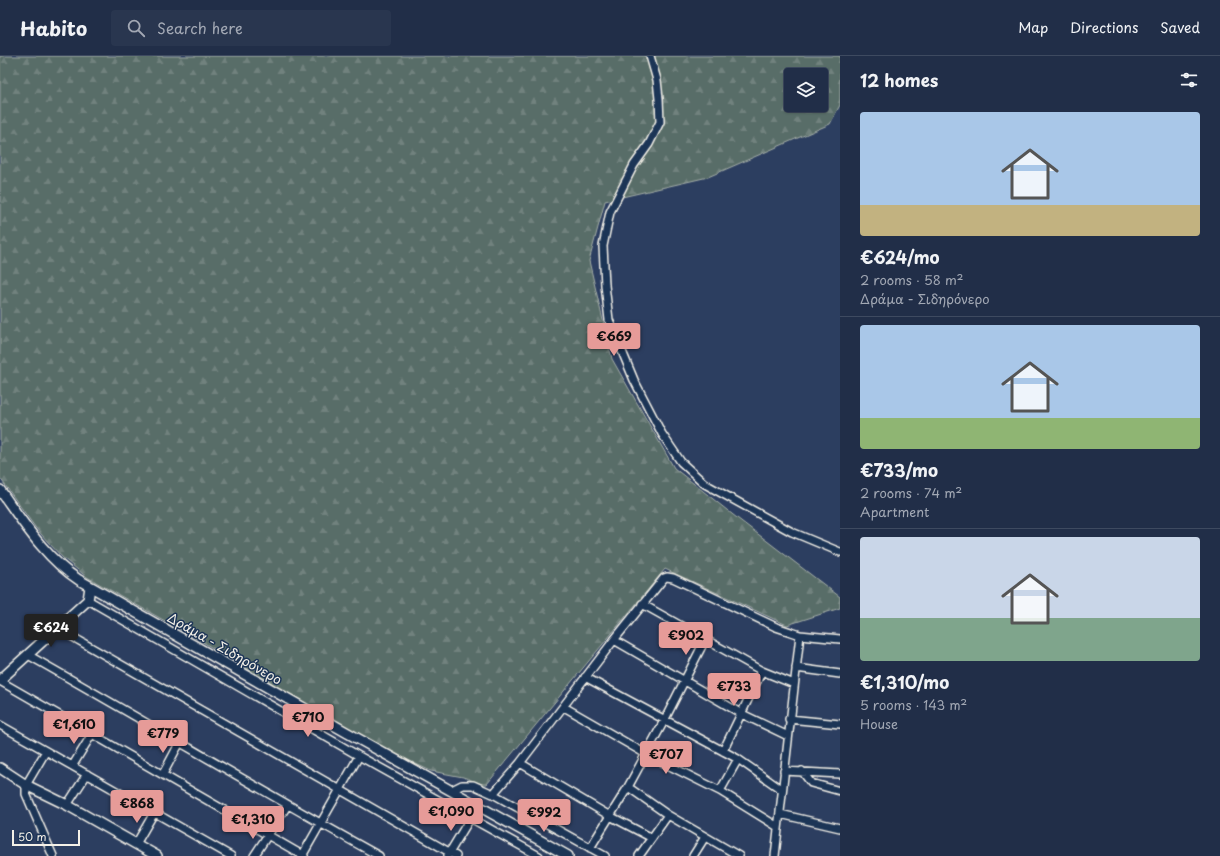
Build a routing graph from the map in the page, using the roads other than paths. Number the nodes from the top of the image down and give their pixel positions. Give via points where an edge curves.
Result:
1 (650, 56) edge
2 (0, 490) edge
3 (840, 552) edge
4 (90, 587) junction
5 (88, 600) junction
6 (642, 604) junction
7 (57, 628) junction
8 (800, 635) junction
9 (840, 639) edge
10 (614, 640) junction
11 (705, 640) junction
12 (28, 655) junction
13 (796, 668) junction
14 (762, 671) junction
15 (840, 674) edge
16 (585, 677) junction
17 (684, 680) junction
18 (0, 681) edge
19 (794, 684) junction
20 (564, 707) junction
21 (742, 714) junction
22 (665, 719) junction
23 (789, 719) junction
24 (840, 724) edge
25 (0, 725) edge
26 (92, 734) junction
27 (788, 736) junction
28 (180, 742) junction
29 (46, 750) junction
30 (723, 751) junction
31 (646, 754) junction
32 (359, 756) junction
33 (738, 759) junction
34 (520, 763) junction
35 (73, 765) junction
36 (0, 768) edge
37 (784, 771) junction
38 (802, 771) junction
39 (87, 774) junction
40 (163, 774) junction
41 (840, 774) edge
42 (26, 785) junction
43 (628, 787) junction
44 (340, 790) junction
45 (452, 790) junction
46 (782, 790) junction
47 (720, 791) junction
48 (840, 791) edge
49 (493, 794) junction
50 (68, 805) junction
51 (288, 806) junction
52 (154, 813) junction
53 (780, 814) junction
54 (668, 815) junction
55 (610, 816) junction
56 (470, 818) junction
57 (320, 824) junction
58 (778, 827) junction
59 (840, 828) edge
60 (268, 834) junction
61 (705, 837) junction
62 (652, 838) junction
63 (136, 844) junction
64 (590, 848) junction
65 (451, 855) edge
66 (53, 856) edge
67 (157, 856) edge
68 (232, 856) edge
69 (254, 856) edge
70 (303, 856) edge
71 (379, 856) edge
72 (539, 856) edge
73 (568, 856) edge
74 (605, 856) edge
75 (639, 856) edge
76 (693, 856) edge
77 (739, 856) edge
78 (775, 856) edge

1 - 3 street via 657,80 660,122 610,212 603,246 609,320 634,380 662,434 681,462 705,484 792,532
2 - 4 street, Δράμα - Σιδηρόνερο via 46,551 68,573
4 - 5 street
4 - 45 street, Δράμα - Σιδηρόνερο
5 - 7 street
5 - 32 street
6 - 8 street via 664,578 670,577 776,627
6 - 10 street
6 - 11 street
7 - 12 street
7 - 44 street
8 - 9 street
8 - 13 street
10 - 16 street
10 - 17 street
11 - 14 street
11 - 17 street
12 - 18 street
12 - 28 street
13 - 15 street
13 - 19 street
14 - 19 street
14 - 21 street
16 - 20 street
16 - 22 street
17 - 21 street
17 - 22 street
18 - 26 street
19 - 23 street
20 - 31 street
20 - 34 street
21 - 27 street
21 - 30 street
22 - 30 street
22 - 31 street
23 - 24 street
23 - 27 street
25 - 29 street
26 - 35 street
26 - 40 street
27 - 37 street
28 - 40 street
28 - 51 street
29 - 35 street
29 - 42 street
30 - 33 street
31 - 43 street
31 - 47 street
32 - 44 street
32 - 56 street
33 - 46 street
33 - 47 street
34 - 49 street
34 - 55 street
35 - 39 street
36 - 42 street
37 - 38 street
37 - 46 street
38 - 41 street
38 - 48 street via 811,783
39 - 50 street
39 - 52 street
40 - 60 street
42 - 50 street
42 - 66 street via 26,794
43 - 54 street
43 - 55 street
44 - 57 street
44 - 65 street
45 - 49 street via 473,785
45 - 73 street, Δράμα - Σιδηρόνερο
46 - 53 street
47 - 58 street
49 - 64 street
50 - 63 street
51 - 57 street
51 - 60 street
52 - 63 street
52 - 68 street
53 - 58 street
53 - 59 street
54 - 61 street
54 - 62 street
55 - 62 street
55 - 64 street
56 - 65 street
56 - 72 street
57 - 70 street
57 - 71 street
58 - 78 street
60 - 69 street
60 - 70 street
61 - 76 street
61 - 77 street
62 - 75 street
63 - 67 street
64 - 74 street

